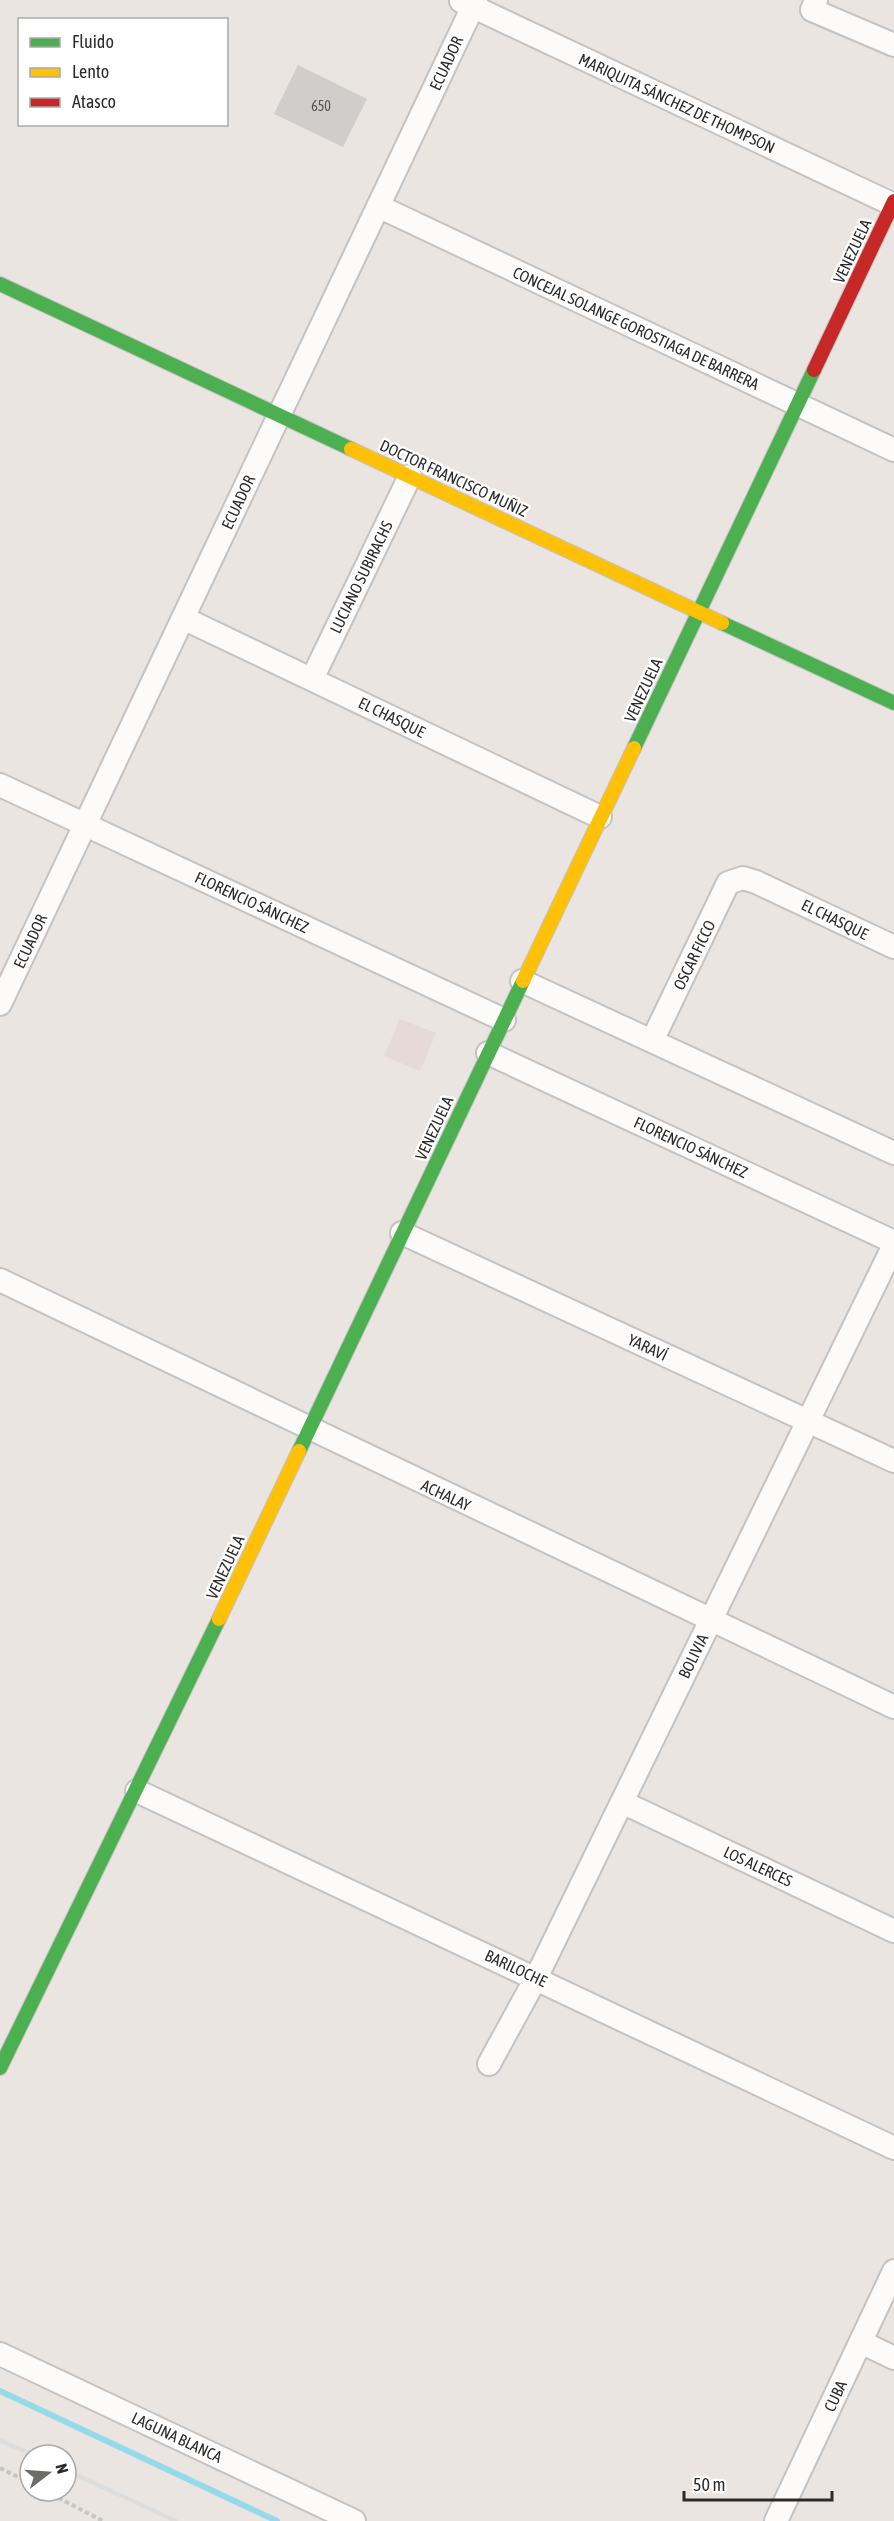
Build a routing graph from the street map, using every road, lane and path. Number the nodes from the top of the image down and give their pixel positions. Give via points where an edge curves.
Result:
1 (470, 2) edge
2 (814, 5) edge
3 (894, 45) edge
4 (894, 204) edge
5 (378, 206) junction
6 (0, 284) edge
7 (797, 404) junction
8 (280, 414) junction
9 (894, 450) edge
10 (410, 476) junction
11 (699, 611) junction
12 (183, 618) junction
13 (312, 679) junction
14 (894, 703) edge
15 (0, 785) edge
16 (600, 817) junction
17 (85, 825) junction
18 (743, 878) joint
19 (894, 947) edge
20 (522, 981) junction
21 (0, 1004) edge
22 (504, 1020) junction
23 (652, 1041) junction
24 (488, 1053) junction
25 (894, 1153) edge
26 (402, 1233) junction
27 (894, 1243) edge
28 (0, 1280) edge
29 (808, 1421) junction
30 (309, 1429) junction
31 (894, 1461) edge
32 (711, 1620) junction
33 (894, 1707) edge
34 (137, 1791) junction
35 (622, 1802) junction
36 (894, 1930) edge
37 (536, 1978) junction
38 (489, 2064) dead end
39 (0, 2068) edge
40 (894, 2148) edge
41 (894, 2271) edge
42 (861, 2342) junction
43 (0, 2354) edge
44 (894, 2358) edge
45 (0, 2468) edge
46 (18, 2477) edge
47 (68, 2503) edge
48 (780, 2520) edge
49 (103, 2521) edge
50 (354, 2521) edge

1 - 4 street, MARIQUITA SÁNCHEZ DE THOMPSON
1 - 5 street, ECUADOR
2 - 3 street
4 - 7 street, VENEZUELA
5 - 7 street, CONCEJAL SOLANGE GOROSTIAGA DE BARRERA
5 - 8 street, ECUADOR
6 - 8 street, DOCTOR FRANCISCO MUÑIZ
7 - 9 street, CONCEJAL SOLANGE GOROSTIAGA DE BARRERA
7 - 11 street, VENEZUELA
8 - 10 street, DOCTOR FRANCISCO MUÑIZ
8 - 12 street, ECUADOR
10 - 11 street, DOCTOR FRANCISCO MUÑIZ
10 - 13 street, LUCIANO SUBIRACHS
11 - 14 street, DOCTOR FRANCISCO MUÑIZ
11 - 16 street, VENEZUELA
12 - 13 street, EL CHASQUE
12 - 17 street, ECUADOR
13 - 16 street, EL CHASQUE
15 - 17 street, FLORENCIO SÁNCHEZ
16 - 20 street, VENEZUELA
17 - 21 street, ECUADOR
17 - 22 street, FLORENCIO SÁNCHEZ
18 - 19 street, EL CHASQUE
18 - 23 street, OSCAR FICCO via 728,883
20 - 22 street, VENEZUELA
20 - 23 street
22 - 24 street, VENEZUELA
23 - 25 street
24 - 26 street, VENEZUELA
24 - 27 street, FLORENCIO SÁNCHEZ
26 - 29 street, YARAVÍ
26 - 30 street, VENEZUELA
27 - 29 street, BOLIVIA
28 - 30 street, ACHALAY
29 - 31 street, YARAVÍ
29 - 32 street, BOLIVIA
30 - 32 street, ACHALAY
30 - 34 street, VENEZUELA
32 - 33 street, ACHALAY
32 - 35 street, BOLIVIA
34 - 37 street, BARILOCHE
34 - 39 street, VENEZUELA
35 - 36 street, LOS ALERCES
35 - 37 street, BOLIVIA
37 - 38 street, BOLIVIA
37 - 40 street, BARILOCHE
41 - 42 street, CUBA
42 - 44 street
42 - 48 street, CUBA
43 - 50 street, LAGUNA BLANCA
45 - 46 path
47 - 49 path

